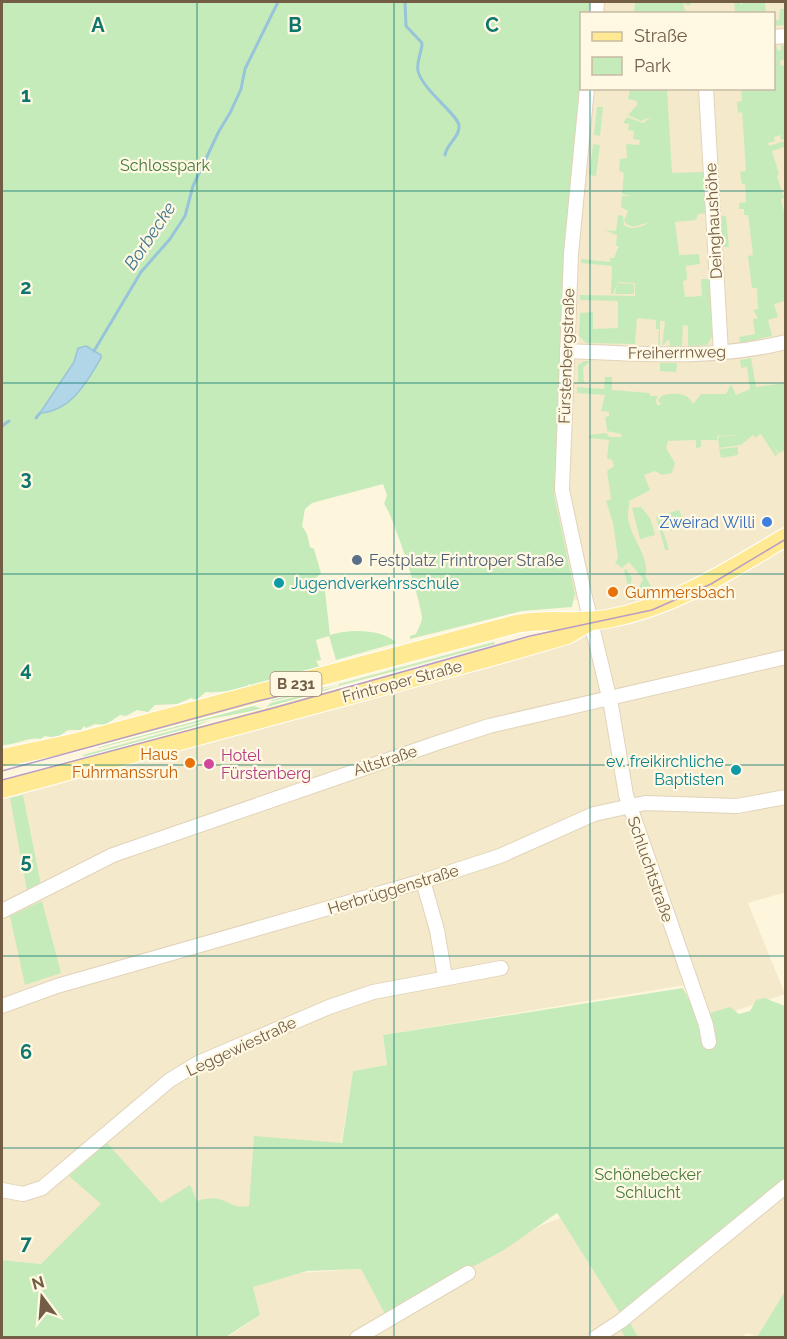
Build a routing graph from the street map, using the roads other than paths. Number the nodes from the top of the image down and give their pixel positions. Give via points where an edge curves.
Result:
1 (588, 90) edge
2 (706, 90) edge
3 (786, 342) edge
4 (567, 351) junction
5 (721, 352) junction
6 (786, 537) edge
7 (591, 621) junction
8 (786, 657) edge
9 (610, 699) junction
10 (2, 758) edge
11 (2, 789) edge
12 (786, 797) edge
13 (629, 807) junction
14 (423, 881) junction
15 (2, 911) edge
16 (501, 968) dead end
17 (445, 977) junction
18 (2, 1006) edge
19 (709, 1042) dead end
20 (786, 1186) edge
21 (2, 1190) edge
22 (468, 1273) dead end
23 (357, 1338) edge
24 (595, 1338) edge

1 - 4 street, Fürstenbergstraße via 571,254
2 - 5 street, Deinghaushöhe
3 - 5 street, Freiherrnweg
4 - 5 street, Freiherrnweg via 686,355
4 - 7 street, Fürstenbergstraße via 562,490
6 - 7 main road, Frintroper Straße / B 231 via 706,584 663,604
7 - 9 street, Schluchtstraße
7 - 10 main road, Frintroper Straße / B 231 via 549,619 516,624 77,742
7 - 11 main road, Frintroper Straße / B 231 via 567,636
8 - 9 street, Altstraße
9 - 13 street, Schluchtstraße
9 - 15 street, Altstraße via 489,726 304,787 113,855
12 - 13 street, Herbrüggenstraße via 737,806 660,803
13 - 14 street, Herbrüggenstraße via 583,818 500,856
13 - 19 street, Schluchtstraße
14 - 17 street
14 - 18 street, Herbrüggenstraße via 57,986
16 - 17 street, Leggewiestraße
17 - 21 street, Leggewiestraße via 373,992 328,1007 198,1063 170,1080 42,1188 23,1194
20 - 24 street
22 - 23 street

